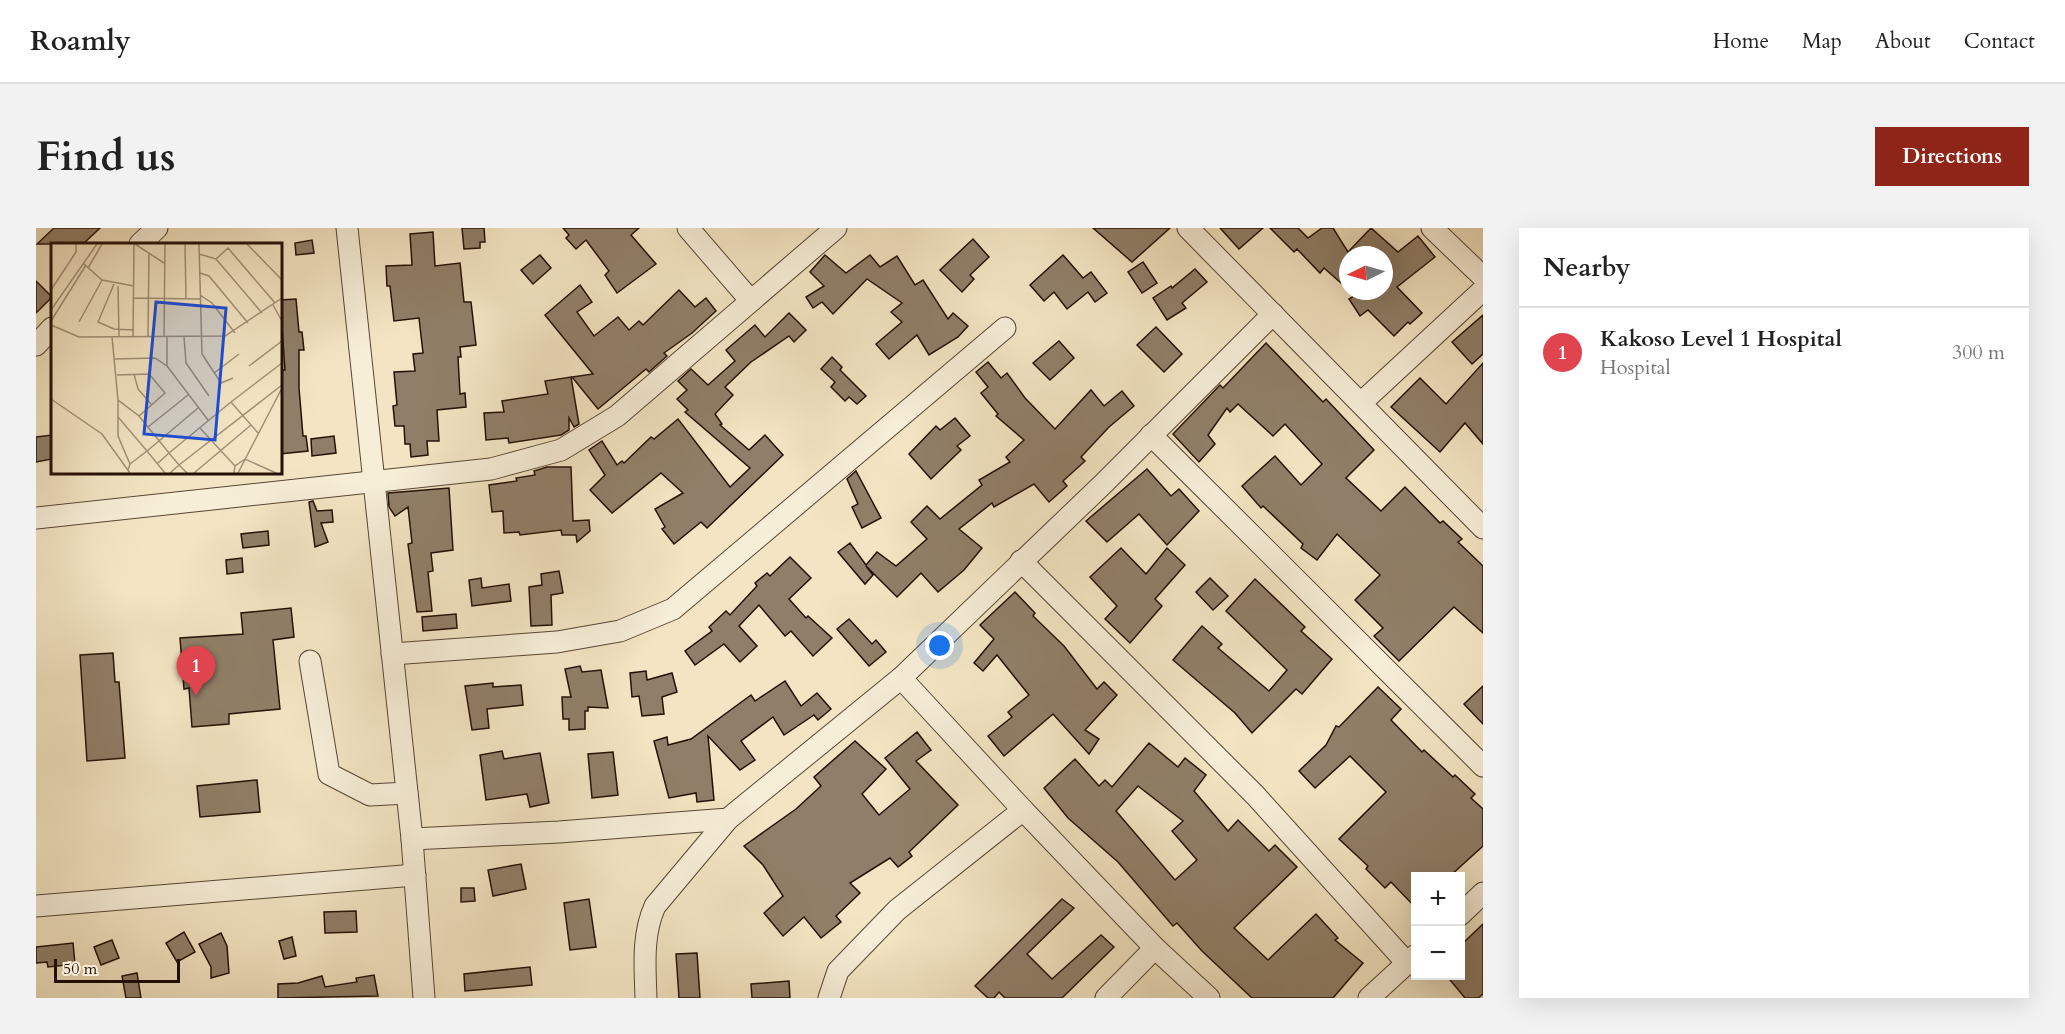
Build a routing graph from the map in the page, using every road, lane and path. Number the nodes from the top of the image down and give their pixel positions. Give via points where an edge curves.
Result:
1 (158, 228) edge
2 (347, 228) edge
3 (688, 228) edge
4 (836, 228) edge
5 (1188, 228) edge
6 (1432, 228) edge
7 (141, 243) edge
8 (1483, 277) edge
9 (1483, 290) edge
10 (751, 301) junction
11 (1273, 314) junction
12 (1005, 328) dead end
13 (51, 329) edge
14 (36, 345) edge
15 (1361, 403) junction
16 (1151, 435) junction
17 (374, 483) junction
18 (36, 518) edge
19 (1483, 528) edge
20 (1021, 561) junction
21 (392, 654) junction
22 (310, 661) dead end
23 (901, 678) junction
24 (1483, 766) edge
25 (407, 793) junction
26 (1023, 810) junction
27 (728, 819) junction
28 (412, 839) junction
29 (415, 875) junction
30 (1483, 893) edge
31 (36, 906) edge
32 (1465, 911) edge
33 (1155, 948) junction
34 (1411, 959) edge
35 (424, 998) edge
36 (646, 998) edge
37 (829, 998) edge
38 (1106, 998) edge
39 (1209, 998) edge
40 (1369, 998) edge

1 - 7 street
2 - 17 street
3 - 10 street
4 - 10 street
5 - 11 street
6 - 8 street
9 - 15 street
10 - 17 street via 617,416 561,450 491,468
11 - 15 street
11 - 16 street
12 - 21 street via 673,609 620,631 557,642
13 - 14 street
15 - 19 street
16 - 20 street
16 - 24 street
17 - 18 street
17 - 21 street
20 - 23 street
20 - 34 street via 1255,795
21 - 25 street
22 - 25 street via 329,774 370,795
23 - 26 street
23 - 27 street
25 - 28 street
26 - 33 street
26 - 37 street via 897,910 838,971
27 - 28 street
27 - 36 street via 655,906 648,923 644,958
28 - 29 street
29 - 31 street
29 - 35 street
30 - 32 street
33 - 38 street
33 - 39 street
34 - 40 street

